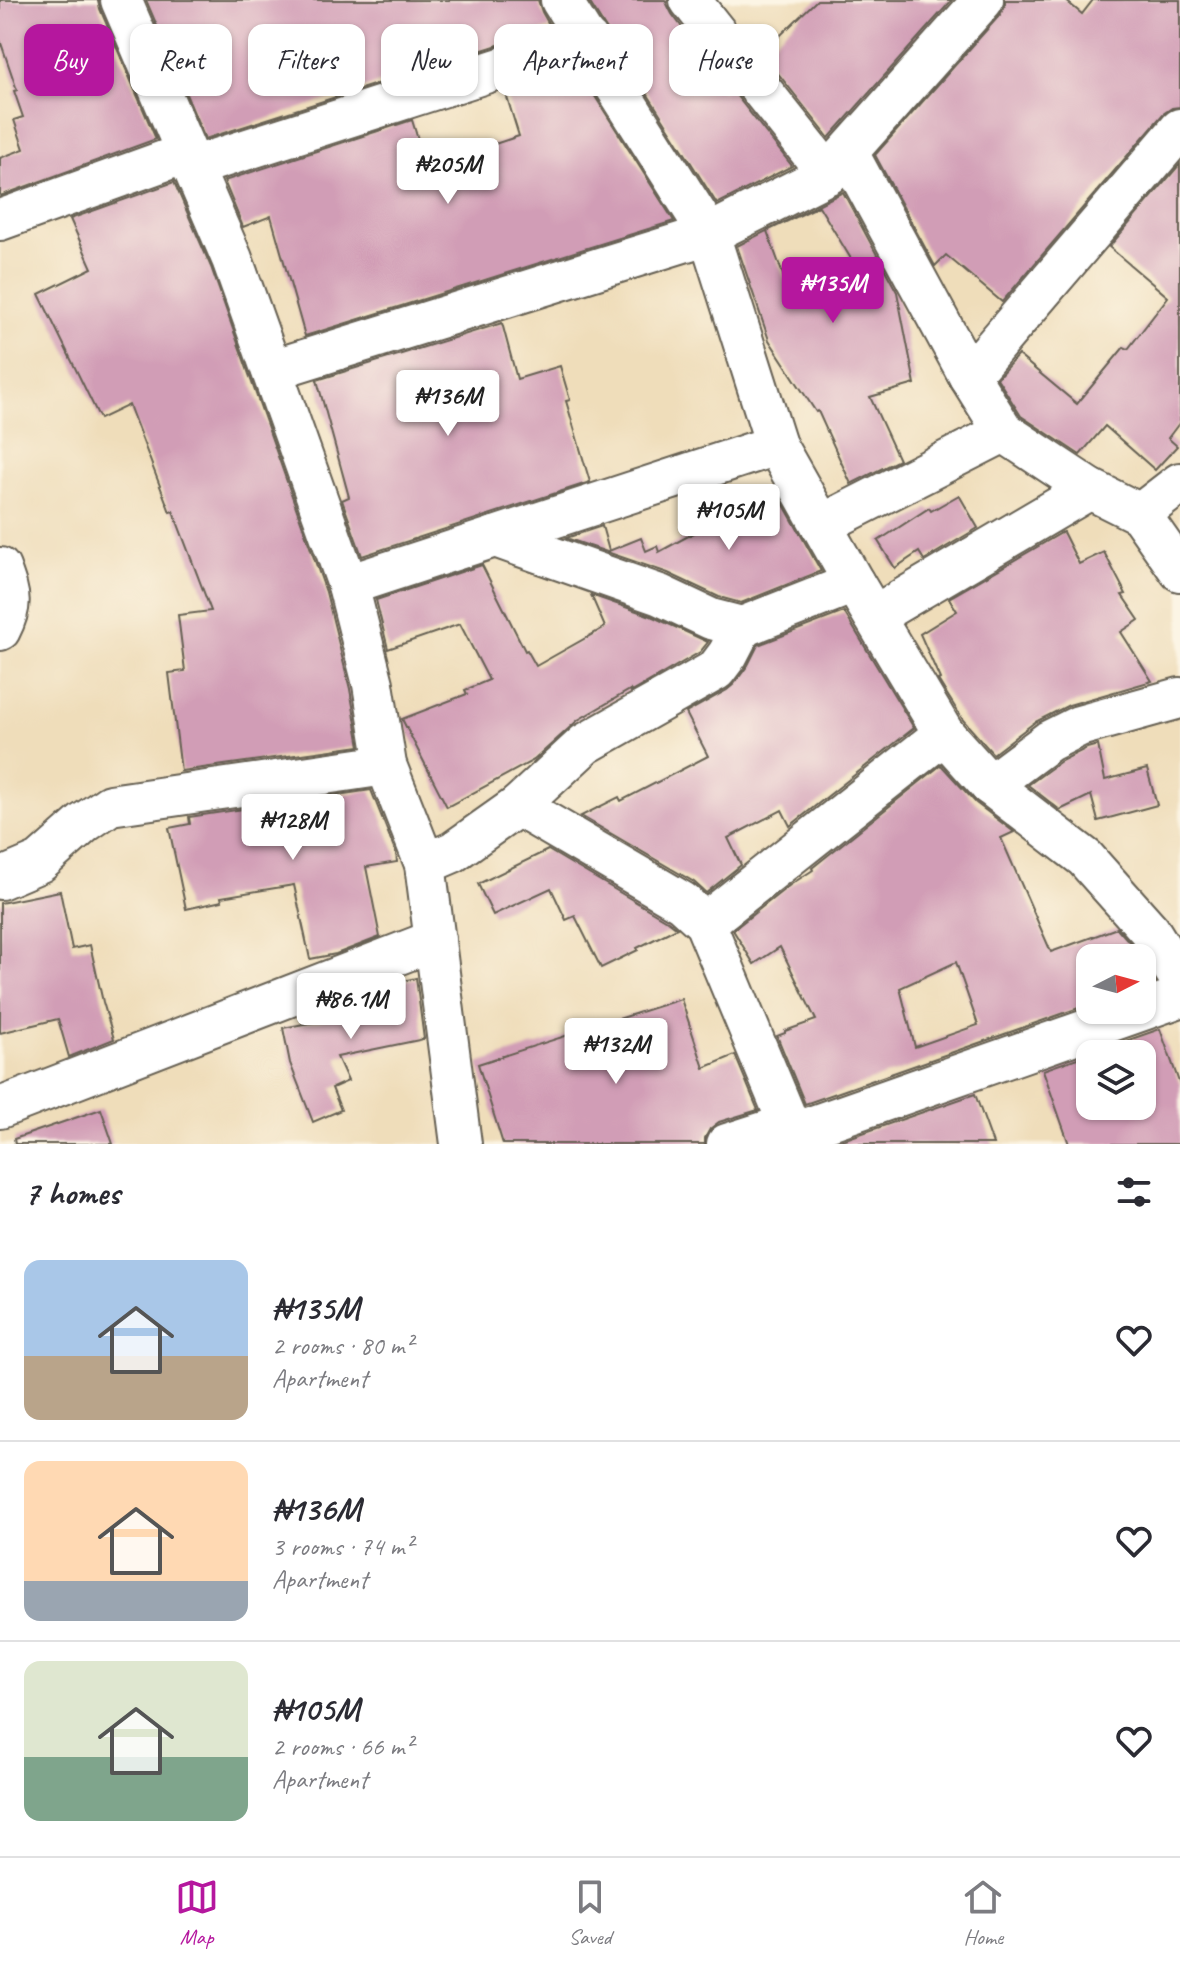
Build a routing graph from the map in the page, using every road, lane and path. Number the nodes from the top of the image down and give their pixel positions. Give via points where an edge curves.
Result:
1 (121, 0) edge
2 (561, 0) edge
3 (690, 0) edge
4 (983, 0) edge
5 (577, 24) edge
6 (494, 68) edge
7 (623, 96) edge
8 (1180, 129) edge
9 (189, 160) junction
10 (838, 163) junction
11 (0, 220) edge
12 (709, 234) junction
13 (272, 370) junction
14 (969, 376) junction
15 (1004, 432) junction
16 (776, 445) junction
17 (1180, 483) edge
18 (1090, 489) junction
19 (1140, 514) junction
20 (821, 525) junction
21 (495, 537) junction
22 (0, 568) edge
23 (1180, 571) edge
24 (348, 585) junction
25 (864, 600) junction
26 (742, 627) junction
27 (0, 630) edge
28 (1180, 698) edge
29 (944, 734) junction
30 (386, 765) junction
31 (990, 785) junction
32 (518, 806) junction
33 (425, 864) junction
34 (0, 879) edge
35 (705, 923) junction
36 (1165, 926) edge
37 (435, 940) junction
38 (1180, 979) edge
39 (1180, 997) edge
40 (0, 1108) edge
41 (793, 1134) edge
42 (461, 1144) edge
43 (727, 1144) edge

1 - 9 street
2 - 5 street
3 - 10 street
4 - 10 street
6 - 9 street
7 - 12 street
8 - 14 street
9 - 11 street
9 - 13 street
10 - 12 street
10 - 14 street
12 - 13 street
12 - 16 street
13 - 24 street
14 - 15 street
15 - 18 street
15 - 20 street
16 - 20 street
16 - 21 street
17 - 19 street
18 - 19 street
18 - 25 street
19 - 23 street
20 - 25 street
21 - 24 street
21 - 26 street
22 - 27 street via 10,597
24 - 30 street via 373,684
25 - 26 street
25 - 29 street
26 - 32 street via 716,670 585,744
28 - 31 street via 1079,726 1049,741
29 - 31 street
29 - 35 street
30 - 33 street
30 - 34 street via 110,805 40,862
31 - 36 street
32 - 33 street via 453,852
32 - 35 street via 682,902
33 - 37 street
35 - 41 street
36 - 38 street
37 - 40 street
37 - 42 street
39 - 41 street
41 - 43 street

